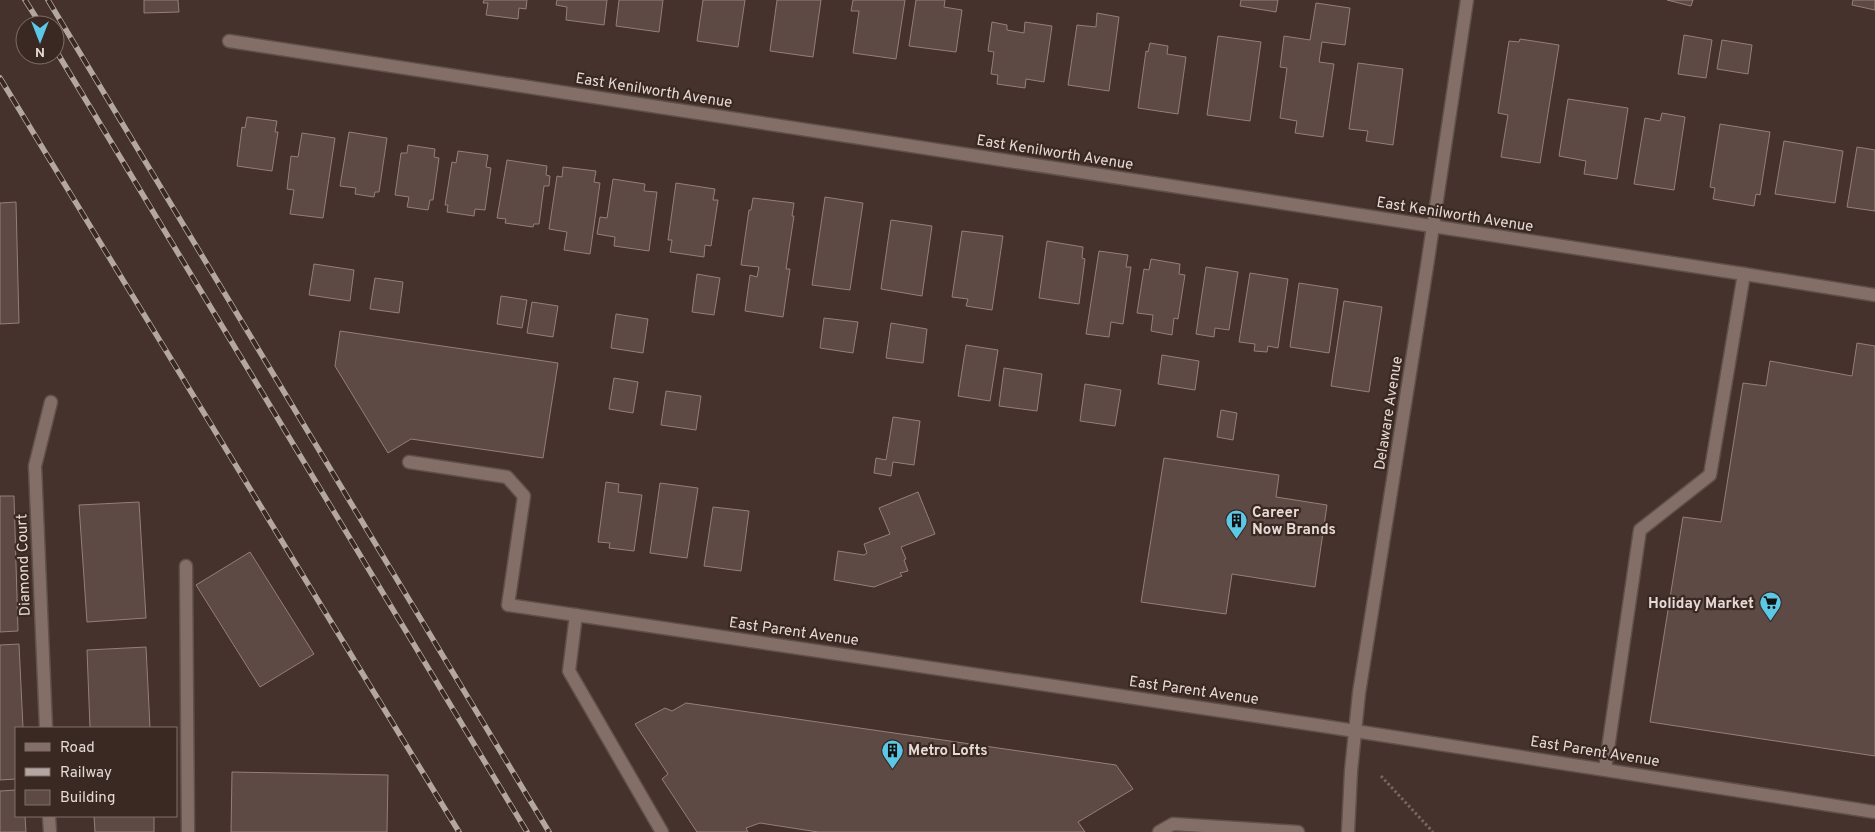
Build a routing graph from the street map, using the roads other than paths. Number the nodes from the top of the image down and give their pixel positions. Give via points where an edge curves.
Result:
1 (1467, 0) edge
2 (229, 41) dead end
3 (1433, 227) junction
4 (1744, 274) junction
5 (1875, 296) edge
6 (51, 402) dead end
7 (409, 462) dead end
8 (186, 566) dead end
9 (576, 615) junction
10 (46, 727) edge
11 (1354, 731) junction
12 (1605, 768) junction
13 (1875, 812) edge
14 (49, 817) edge
15 (50, 832) edge
16 (188, 832) edge
17 (662, 832) edge
18 (1159, 832) edge
19 (1298, 832) edge
20 (1348, 832) edge

1 - 3 street, Delaware Avenue
2 - 3 street, East Kenilworth Avenue
3 - 4 street, East Kenilworth Avenue
3 - 11 street, Delaware Avenue
4 - 5 street, East Kenilworth Avenue
4 - 12 street via 1710,475 1640,530
6 - 10 street, Diamond Court via 35,466
7 - 9 street, East Parent Avenue via 507,477 524,496 508,605
8 - 16 street
9 - 11 street, East Parent Avenue
9 - 17 street via 569,671
11 - 12 street, East Parent Avenue
11 - 20 street, Delaware Avenue
12 - 13 street, East Parent Avenue
14 - 15 street
18 - 19 street via 1173,824

